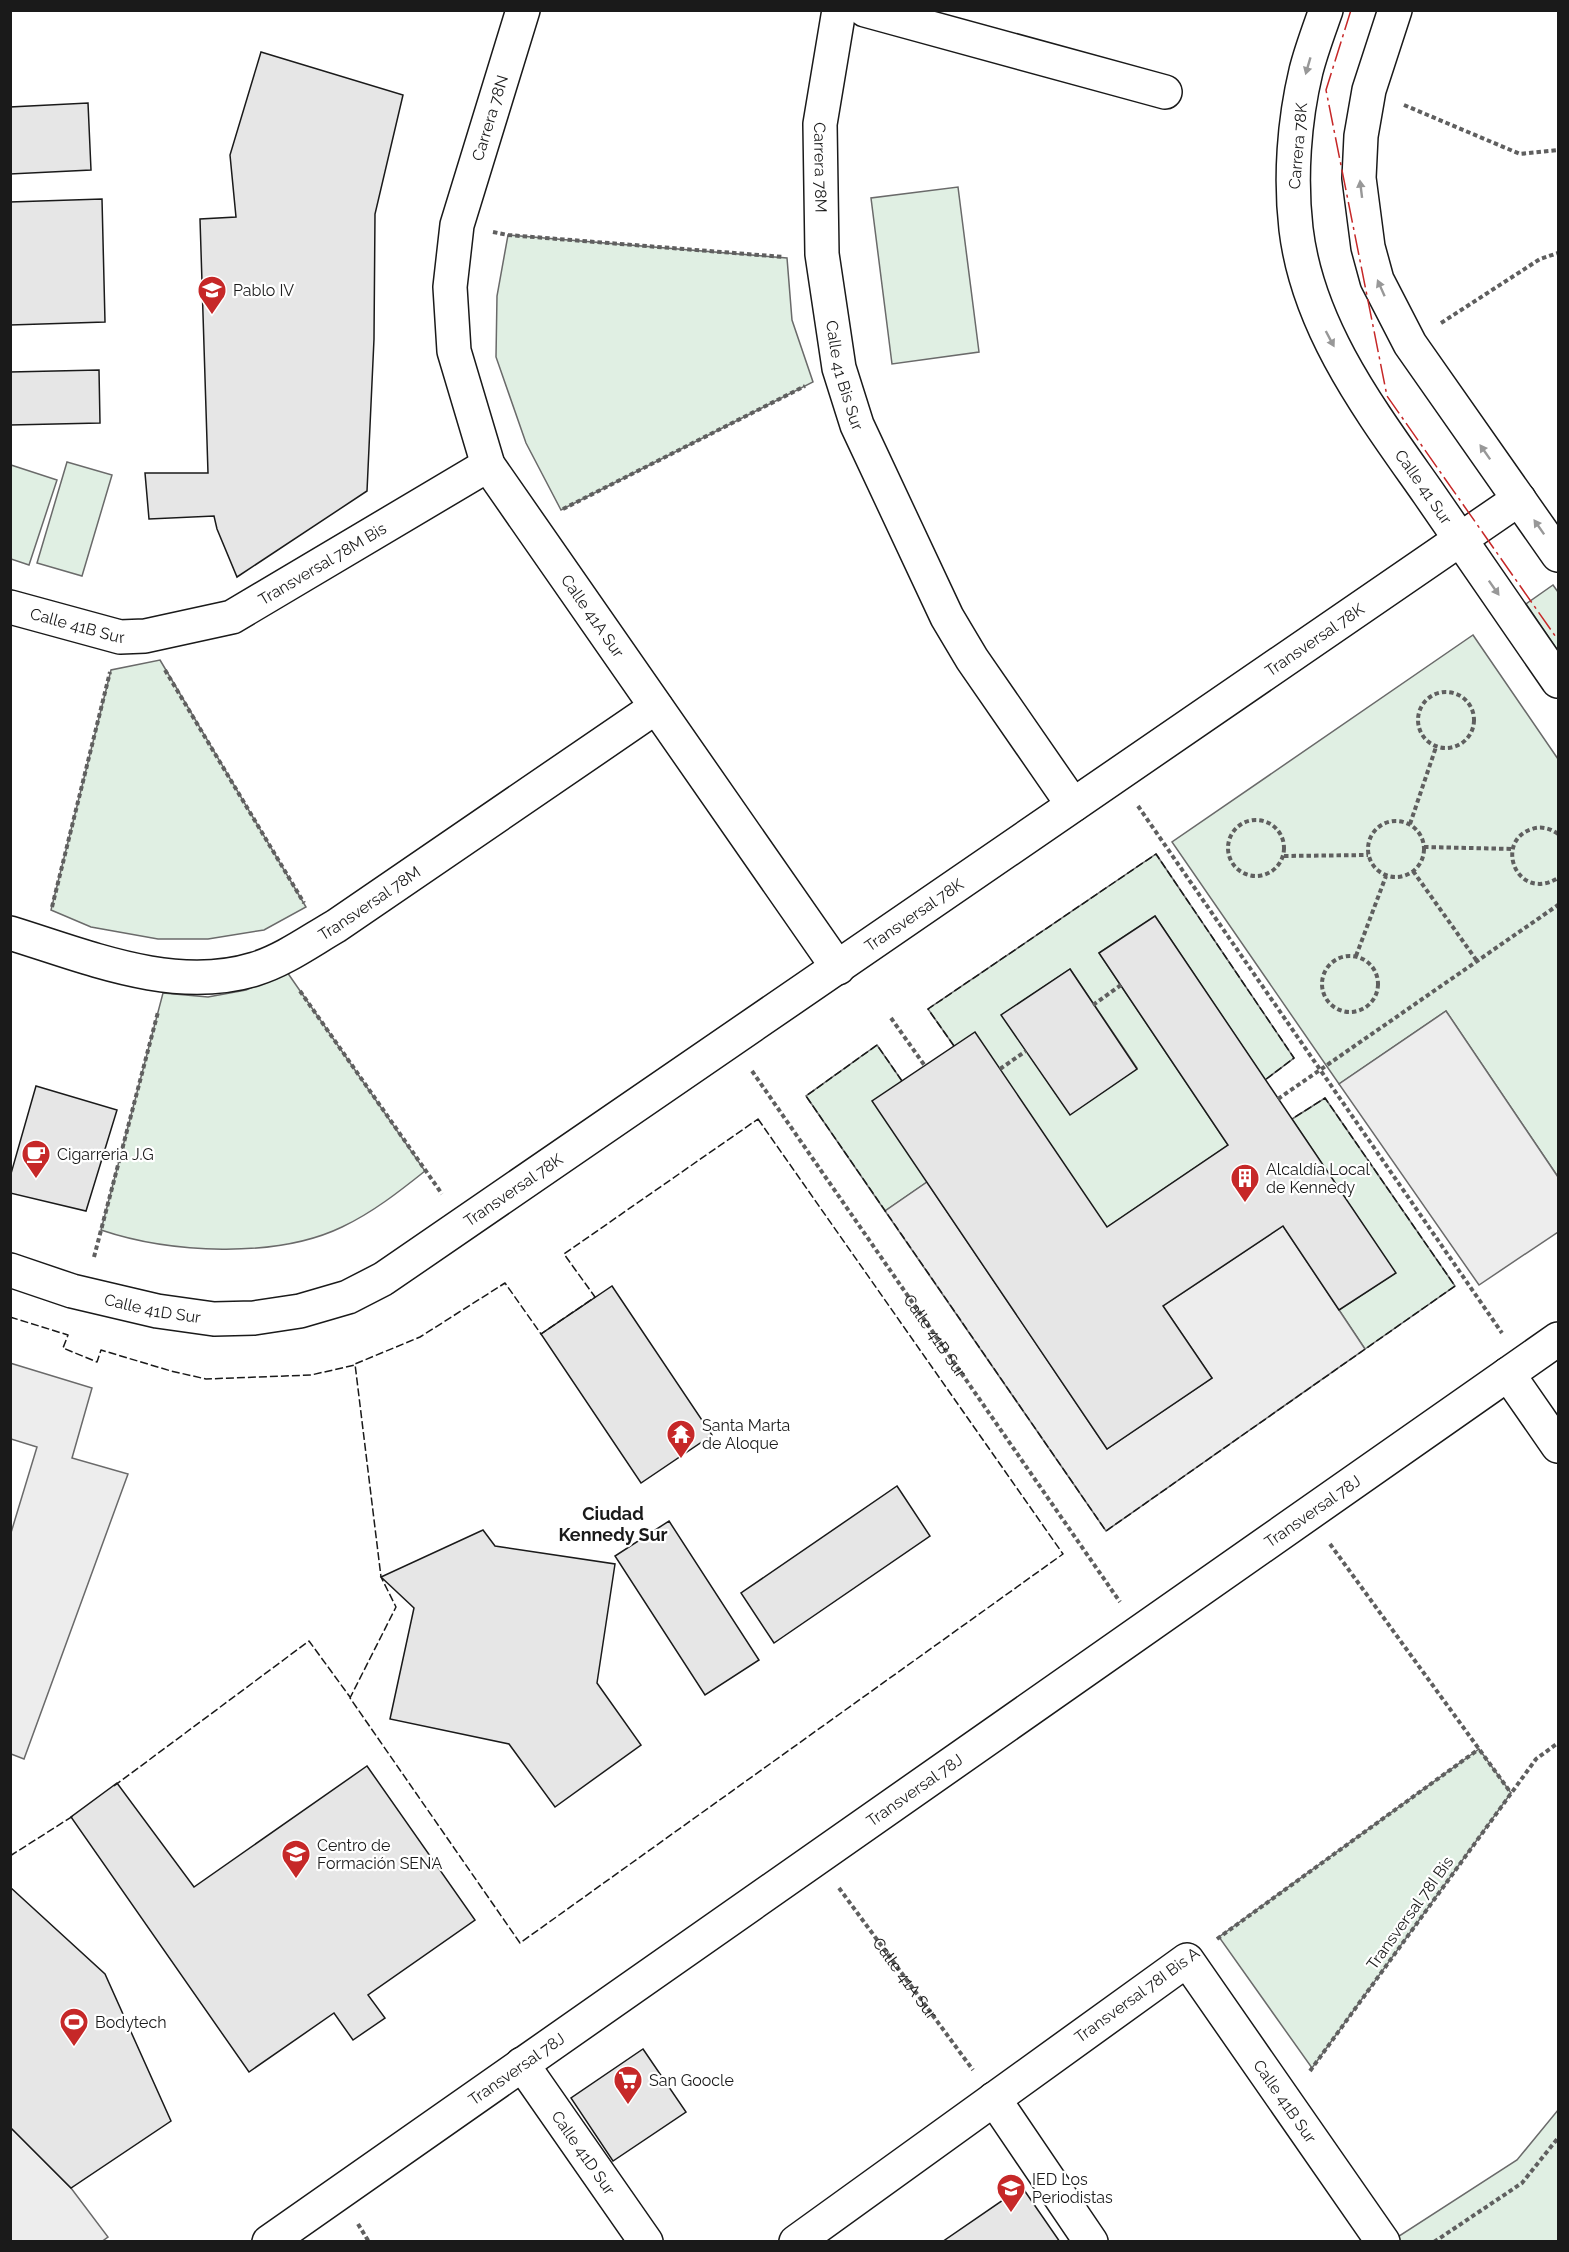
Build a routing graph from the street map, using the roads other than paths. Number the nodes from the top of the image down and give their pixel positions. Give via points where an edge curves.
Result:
1 (839, 10) edge
2 (865, 10) edge
3 (1326, 10) edge
4 (1395, 10) edge
5 (514, 13) edge
6 (1165, 92) dead end
7 (457, 225) joint
8 (822, 254) joint
9 (1309, 284) joint
10 (488, 465) junction
11 (1519, 499) junction
12 (1460, 540) junction
13 (1558, 555) edge
14 (10, 607) edge
15 (132, 636) joint
16 (1558, 681) edge
17 (656, 707) junction
18 (1073, 805) junction
19 (10, 933) edge
20 (838, 968) junction
21 (10, 1270) edge
22 (300, 1311) joint
23 (1558, 1339) edge
24 (1515, 1369) junction
25 (1558, 1446) edge
26 (1186, 1960) joint
27 (522, 2064) junction
28 (994, 2099) junction
29 (269, 2241) edge
30 (646, 2241) edge
31 (796, 2241) edge
32 (1091, 2241) edge
33 (1383, 2241) edge

1 - 8 street, Carrera 78M via 820,124
2 - 6 street
3 -> 9 street, Carrera 78K via 1306,71 1297,126 1296,222
11 -> 4 street via 1395,319 1377,280 1368,247 1359,178 1361,136 1369,90
5 - 7 street, Carrera 78N
7 - 10 street, Calle 41A Sur via 450,287 454,351
8 - 18 street, Calle 41 Bis Sur via 839,368 857,425 947,617
9 -> 12 street, Calle 41 Sur via 1322,323 1380,425
10 - 15 street, Transversal 78M Bis via 232,617
10 - 17 street, Calle 41A Sur
11 - 12 street, Transversal 78K
13 -> 11 street
12 -> 16 street, Calle 41 Sur
12 - 18 street, Transversal 78K
14 - 15 street, Calle 41B Sur
17 - 19 street, Transversal 78M via 322,934 255,969 212,976 167,976 108,963
17 - 20 street, Calle 41A Sur
18 - 20 street, Transversal 78K
20 - 22 street, Transversal 78K via 383,1279 348,1297
21 - 22 street, Calle 41D Sur via 157,1311 214,1319
23 - 24 street, Transversal 78J
24 - 25 street
24 - 27 street, Transversal 78J
26 - 28 street, Transversal 78I Bis A
26 - 33 street, Calle 41B Sur
27 - 29 street, Transversal 78J
27 - 30 street, Calle 41D Sur
28 - 31 street, Transversal 78I Bis A
28 - 32 street

